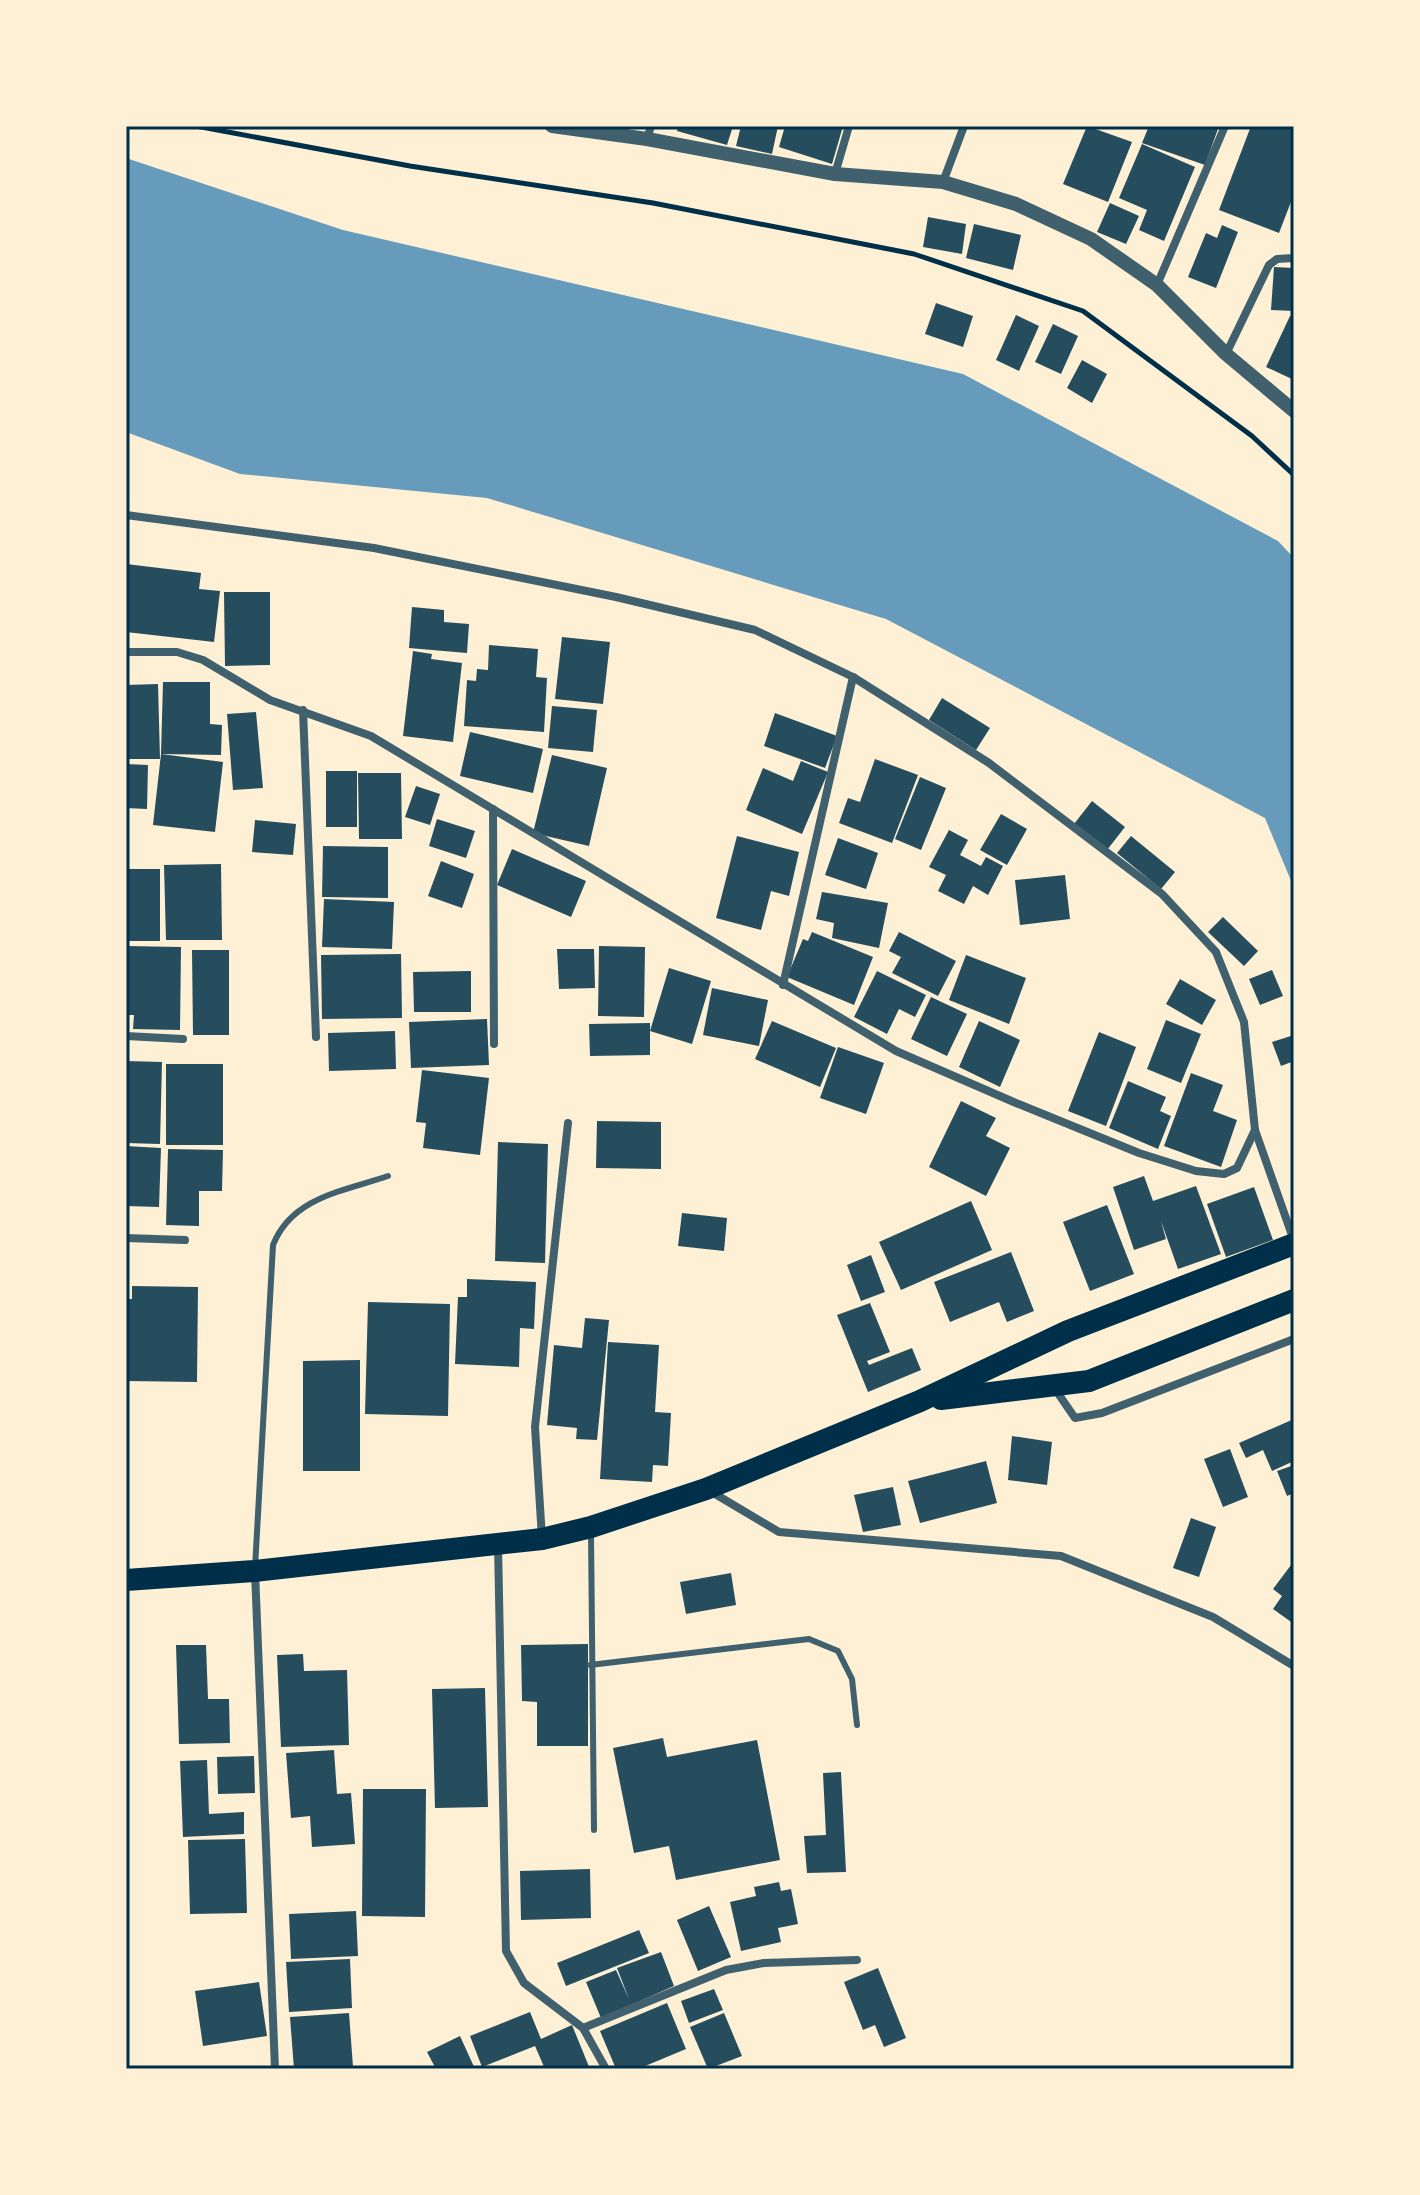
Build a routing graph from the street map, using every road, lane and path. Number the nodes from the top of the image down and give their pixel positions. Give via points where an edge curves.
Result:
1 (196, 126) edge
2 (552, 126) edge
3 (849, 126) edge
4 (964, 126) edge
5 (1225, 126) edge
6 (570, 128) edge
7 (649, 132) edge
8 (835, 174) junction
9 (943, 182) junction
10 (1294, 258) edge
11 (1157, 285) junction
12 (1226, 354) junction
13 (1294, 411) edge
14 (1294, 475) edge
15 (126, 515) edge
16 (126, 652) edge
17 (853, 677) junction
18 (303, 710) junction
19 (493, 809) junction
20 (783, 985) junction
21 (126, 1036) edge
22 (316, 1037) dead end
23 (183, 1039) dead end
24 (494, 1044) dead end
25 (568, 1123) dead end
26 (1255, 1130) junction
27 (388, 1176) dead end
28 (126, 1238) edge
29 (185, 1240) dead end
30 (1294, 1242) edge
31 (1294, 1300) edge
32 (1294, 1339) edge
33 (1052, 1385) junction
34 (920, 1401) junction
35 (706, 1489) junction
36 (591, 1527) junction
37 (551, 1536) junction
38 (498, 1544) junction
39 (254, 1571) junction
40 (126, 1580) edge
41 (590, 1665) junction
42 (1294, 1666) edge
43 (857, 1725) dead end
44 (594, 1830) dead end
45 (857, 1960) dead end
46 (583, 2028) junction
47 (275, 2069) edge
48 (606, 2069) edge

1 - 14 path via 653,203 914,254 1083,311 1252,436
2 - 6 street
3 - 8 street
4 - 9 street
5 - 11 street
6 - 7 street
7 - 8 street
8 - 9 street
9 - 11 street via 1016,204 1091,239
10 - 12 street via 1269,265
11 - 12 street
12 - 13 street
15 - 17 street via 374,548 616,597 755,630
16 - 18 street via 177,652 203,660 270,700
17 - 20 street
17 - 26 street via 989,763 1162,894 1216,952 1244,1022
18 - 19 street via 371,736
18 - 22 street
19 - 20 street
19 - 24 street
20 - 26 street via 896,1051 1139,1153 1196,1171 1224,1174 1237,1168
21 - 23 street
25 - 37 street via 535,1427
26 - 30 street
27 - 39 lane via 310,1202 280,1228 273,1245
28 - 29 street
30 - 34 highway via 1068,1331
31 - 33 highway via 1089,1381
32 - 33 street via 1102,1413 1075,1418
33 - 34 highway
34 - 35 highway
35 - 36 highway
35 - 42 street via 779,1532 1061,1556 1213,1617
36 - 37 highway
36 - 41 lane
37 - 38 highway
38 - 39 highway
38 - 46 street via 506,1951 524,1983
39 - 40 highway
39 - 47 street
41 - 43 lane via 809,1639 838,1651 852,1679
41 - 44 lane
45 - 46 street via 764,1963 726,1970
46 - 48 street

